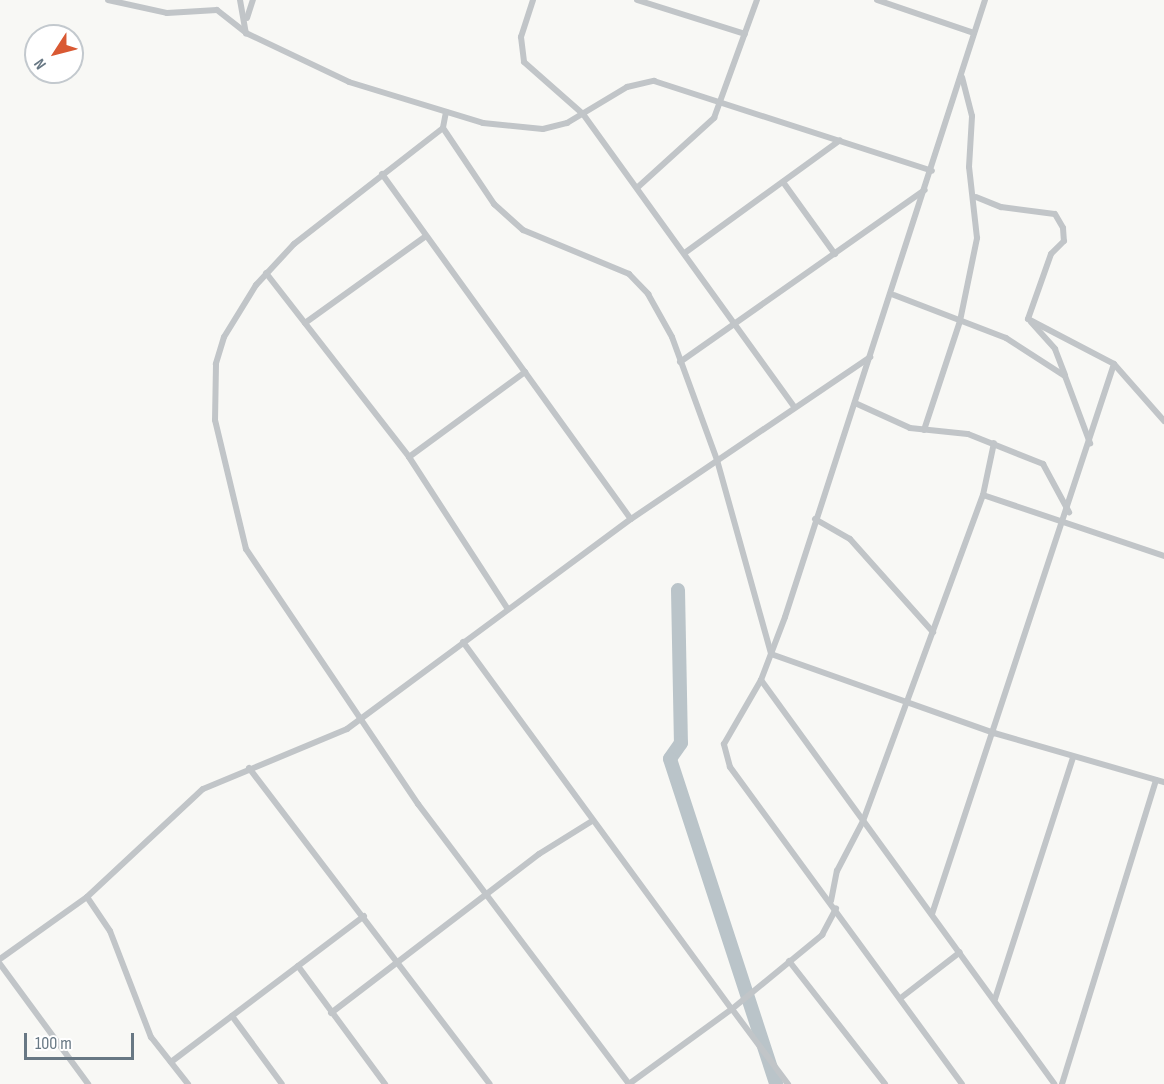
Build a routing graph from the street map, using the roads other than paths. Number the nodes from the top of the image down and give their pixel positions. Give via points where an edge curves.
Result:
1 (108, 0) edge
2 (240, 0) edge
3 (253, 0) edge
4 (533, 0) edge
5 (637, 0) edge
6 (757, 0) edge
7 (877, 0) edge
8 (985, 0) edge
9 (246, 18) junction
10 (246, 33) junction
11 (745, 33) junction
12 (974, 33) junction
13 (962, 75) junction
14 (722, 101) junction
15 (446, 112) junction
16 (583, 114) junction
17 (443, 128) junction
18 (840, 140) junction
19 (932, 171) junction
20 (382, 174) junction
21 (783, 182) junction
22 (638, 187) junction
23 (925, 190) junction
24 (976, 197) junction
25 (426, 236) junction
26 (686, 252) junction
27 (835, 254) junction
28 (266, 273) junction
29 (894, 295) junction
30 (1028, 319) junction
31 (960, 321) junction
32 (304, 323) junction
33 (737, 324) junction
34 (870, 356) junction
35 (680, 362) junction
36 (1114, 364) junction
37 (525, 372) junction
38 (1065, 376) junction
39 (855, 404) junction
40 (794, 407) junction
41 (1164, 421) edge
42 (924, 430) junction
43 (994, 443) junction
44 (1090, 444) junction
45 (409, 457) junction
46 (717, 460) junction
47 (983, 495) junction
48 (1069, 512) junction
49 (631, 519) junction
50 (815, 519) junction
51 (1065, 524) junction
52 (1164, 556) edge
53 (507, 608) junction
54 (933, 632) junction
55 (463, 642) junction
56 (771, 654) junction
57 (761, 681) junction
58 (908, 702) junction
59 (362, 718) junction
60 (994, 733) junction
61 (1073, 758) junction
62 (249, 768) junction
63 (1156, 780) junction
64 (1164, 782) edge
65 (592, 821) junction
66 (863, 821) junction
67 (489, 895) junction
68 (87, 897) junction
69 (831, 902) junction
70 (836, 909) junction
71 (932, 914) junction
72 (364, 916) junction
73 (960, 952) junction
74 (0, 959) edge
75 (398, 959) junction
76 (789, 961) junction
77 (0, 964) edge
78 (298, 966) junction
79 (902, 997) junction
80 (995, 999) junction
81 (732, 1009) junction
82 (332, 1013) junction
83 (232, 1016) junction
84 (171, 1062) junction
85 (87, 1084) edge
86 (188, 1084) edge
87 (282, 1084) edge
88 (385, 1084) edge
89 (490, 1084) edge
90 (629, 1084) edge
91 (788, 1084) edge
92 (885, 1084) edge
93 (962, 1084) edge
94 (1054, 1084) edge
95 (1062, 1084) edge

1 - 10 street via 167,13 217,10
2 - 9 street
3 - 9 street
4 - 16 street via 521,37 524,62
5 - 11 street
6 - 11 street
7 - 12 street
8 - 12 street
9 - 10 street
10 - 15 street via 349,82
11 - 14 street
12 - 13 street
13 - 19 street
13 - 24 street via 972,116 969,167
14 - 16 street via 654,81 639,82
14 - 18 street
14 - 22 street via 701,135
15 - 16 street via 515,128 543,129
15 - 17 street
16 - 22 street
17 - 20 street
17 - 35 street via 494,204 523,230 630,274 648,294
18 - 19 street
18 - 21 street
19 - 23 street
20 - 25 street
20 - 28 street
21 - 26 street
21 - 27 street
22 - 26 street
23 - 27 street
23 - 29 street
24 - 30 street via 1001,207 1055,214 1063,228 1064,241 1051,254
24 - 31 street via 977,238
25 - 32 street
25 - 37 street
26 - 33 street
27 - 33 street
28 - 32 street
28 - 59 street via 229,330 216,364 215,420 227,482 246,549
29 - 31 street
29 - 34 street
30 - 36 street
30 - 38 street via 1055,349
31 - 38 street via 1006,338
31 - 42 street
32 - 45 street
33 - 35 street
33 - 40 street
34 - 39 street
34 - 40 street
35 - 46 street
36 - 41 street
36 - 44 street
37 - 45 street
37 - 49 street
38 - 44 street
39 - 42 street
39 - 50 street
40 - 46 street
42 - 43 street
43 - 47 street
43 - 48 street via 1043,464
44 - 48 street
45 - 53 street
46 - 49 street
46 - 56 street
47 - 51 street
47 - 54 street
48 - 51 street
49 - 53 street
50 - 54 street via 850,539
50 - 56 street
51 - 52 street
51 - 60 street
53 - 55 street
54 - 58 street
55 - 59 street
55 - 65 street
56 - 57 street
56 - 58 street
57 - 66 street
57 - 69 street via 724,744 725,756
58 - 60 street
58 - 66 street
59 - 62 street
59 - 67 street via 418,804
60 - 61 street
60 - 71 street
61 - 63 street
61 - 80 street
62 - 68 street via 203,789
62 - 72 street
63 - 64 street
63 - 95 street
65 - 67 street
65 - 81 street
66 - 69 street via 837,871
66 - 71 street
67 - 75 street
67 - 90 street
68 - 74 street
68 - 84 street via 110,930 150,1037
69 - 70 street
70 - 76 street via 822,935
70 - 79 street
71 - 73 street
72 - 75 street
72 - 78 street
73 - 79 street
73 - 80 street
75 - 82 street
75 - 89 street
76 - 81 street
76 - 92 street
77 - 85 street
78 - 82 street
78 - 83 street
79 - 93 street
80 - 94 street
81 - 90 street
81 - 91 street
82 - 88 street
83 - 84 street
83 - 87 street
84 - 86 street

